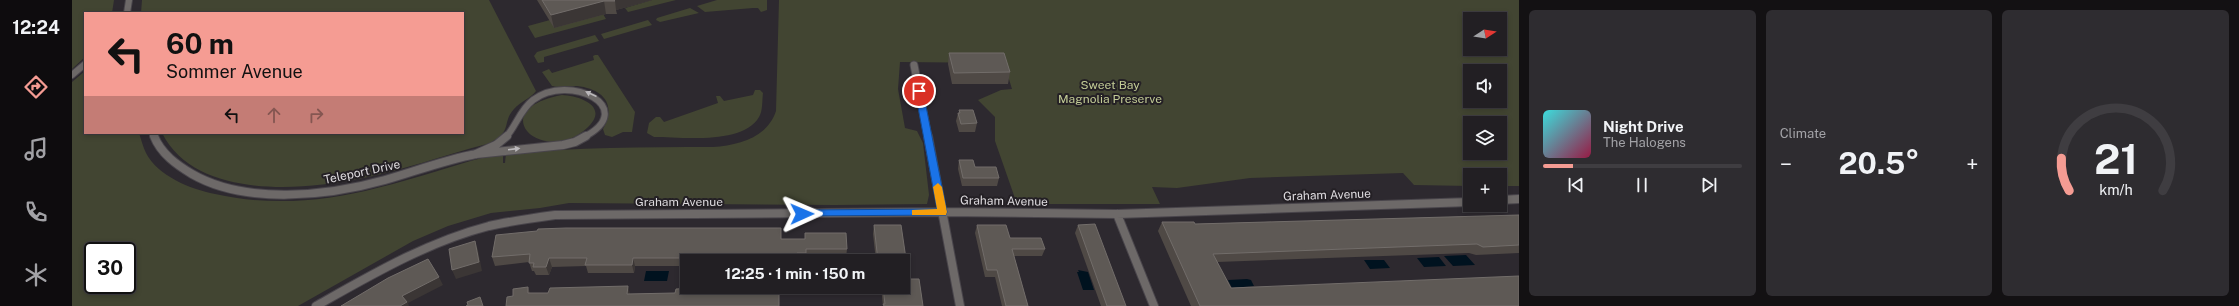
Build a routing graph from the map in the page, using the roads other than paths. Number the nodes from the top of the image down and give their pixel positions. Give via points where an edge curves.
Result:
1 (129, 0) edge
2 (127, 12) edge
3 (914, 64) dead end
4 (84, 65) edge
5 (72, 75) edge
6 (153, 134) edge
7 (475, 155) junction
8 (1519, 199) edge
9 (1507, 200) edge
10 (1463, 202) edge
11 (942, 212) junction
12 (1117, 214) junction
13 (316, 306) edge
14 (960, 306) edge
15 (1154, 306) edge

1 - 2 lane
3 - 11 street
4 - 5 lane
6 - 7 lane, Teleport Drive via 160,149 184,171 216,185 258,193 307,194 356,187
7 -> 7 lane, Teleport Drive via 575,142 585,138 600,125 604,108 594,94 583,91 547,93 523,108 506,137
8 - 9 street
10 - 12 street, Graham Avenue
11 - 12 street, Graham Avenue
11 - 13 street, Graham Avenue via 528,217 473,229 444,239 409,255
11 - 14 street
12 - 15 street

